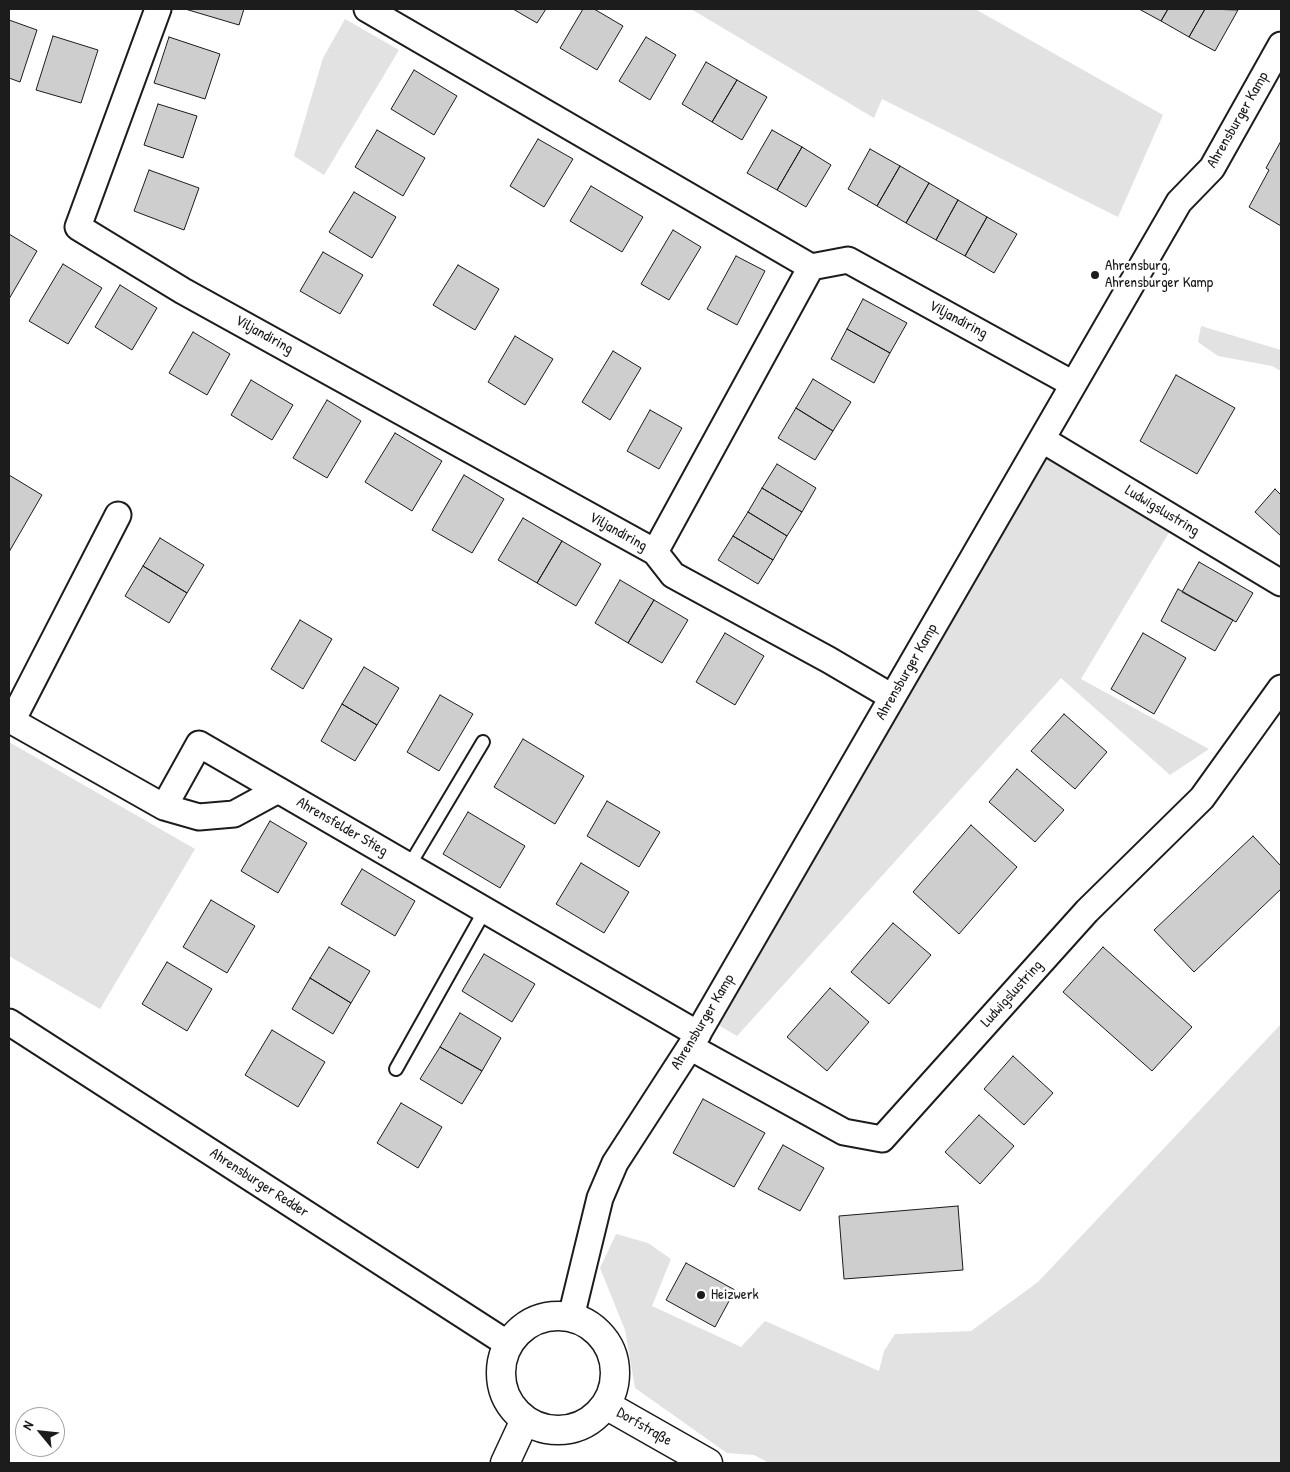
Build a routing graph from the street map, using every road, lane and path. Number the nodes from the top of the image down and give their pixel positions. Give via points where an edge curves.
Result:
1 (158, 9) edge
2 (367, 9) edge
3 (1281, 46) edge
4 (811, 267) junction
5 (1074, 384) junction
6 (1043, 440) junction
7 (118, 515) dead end
8 (654, 552) junction
9 (1281, 583) edge
10 (1281, 688) edge
11 (892, 697) junction
12 (11, 719) edge
13 (483, 742) dead end
14 (278, 790) junction
15 (164, 807) junction
16 (409, 866) junction
17 (485, 910) junction
18 (9, 1022) edge
19 (694, 1040) junction
20 (396, 1069) dead end
21 (571, 1317) junction
22 (508, 1344) junction
23 (606, 1405) junction
24 (525, 1420) junction
25 (505, 1463) edge
26 (708, 1463) edge

1 - 8 street, Viljandiring via 78,227 184,291
2 - 4 street
3 - 5 street, Ahrensburger Kamp via 1212,168 1179,202
4 - 5 street, Viljandiring via 848,260
4 - 8 street, Viljandiring
5 - 6 street, Ahrensburger Kamp
6 - 9 street, Ludwigslustring
6 - 11 street, Ahrensburger Kamp
7 - 12 street
8 - 11 street, Viljandiring via 673,575
10 - 19 street, Ludwigslustring via 1202,798 1087,911 882,1139 844,1132
11 - 19 street, Ahrensburger Kamp
12 - 15 street
13 - 16 lane
14 - 15 street via 234,814 199,817
14 - 15 street, Ahrensfelder Stieg via 199,744
14 - 16 street, Ahrensfelder Stieg
16 - 17 street, Ahrensfelder Stieg
17 - 19 street, Ahrensfelder Stieg
17 - 20 lane
18 - 22 street, Ahrensburger Redder
19 - 21 street, Ahrensburger Kamp via 615,1163 600,1198
21 - 22 street, Dorfstraße via 535,1320
21 - 23 street, Dorfstraße via 588,1323 602,1335 612,1352 616,1370 614,1388
22 - 24 street, Dorfstraße via 502,1360 501,1377 505,1394
23 - 24 street, Dorfstraße via 590,1421 569,1430 546,1430
23 - 26 street, Dorfstraße
24 - 25 street

